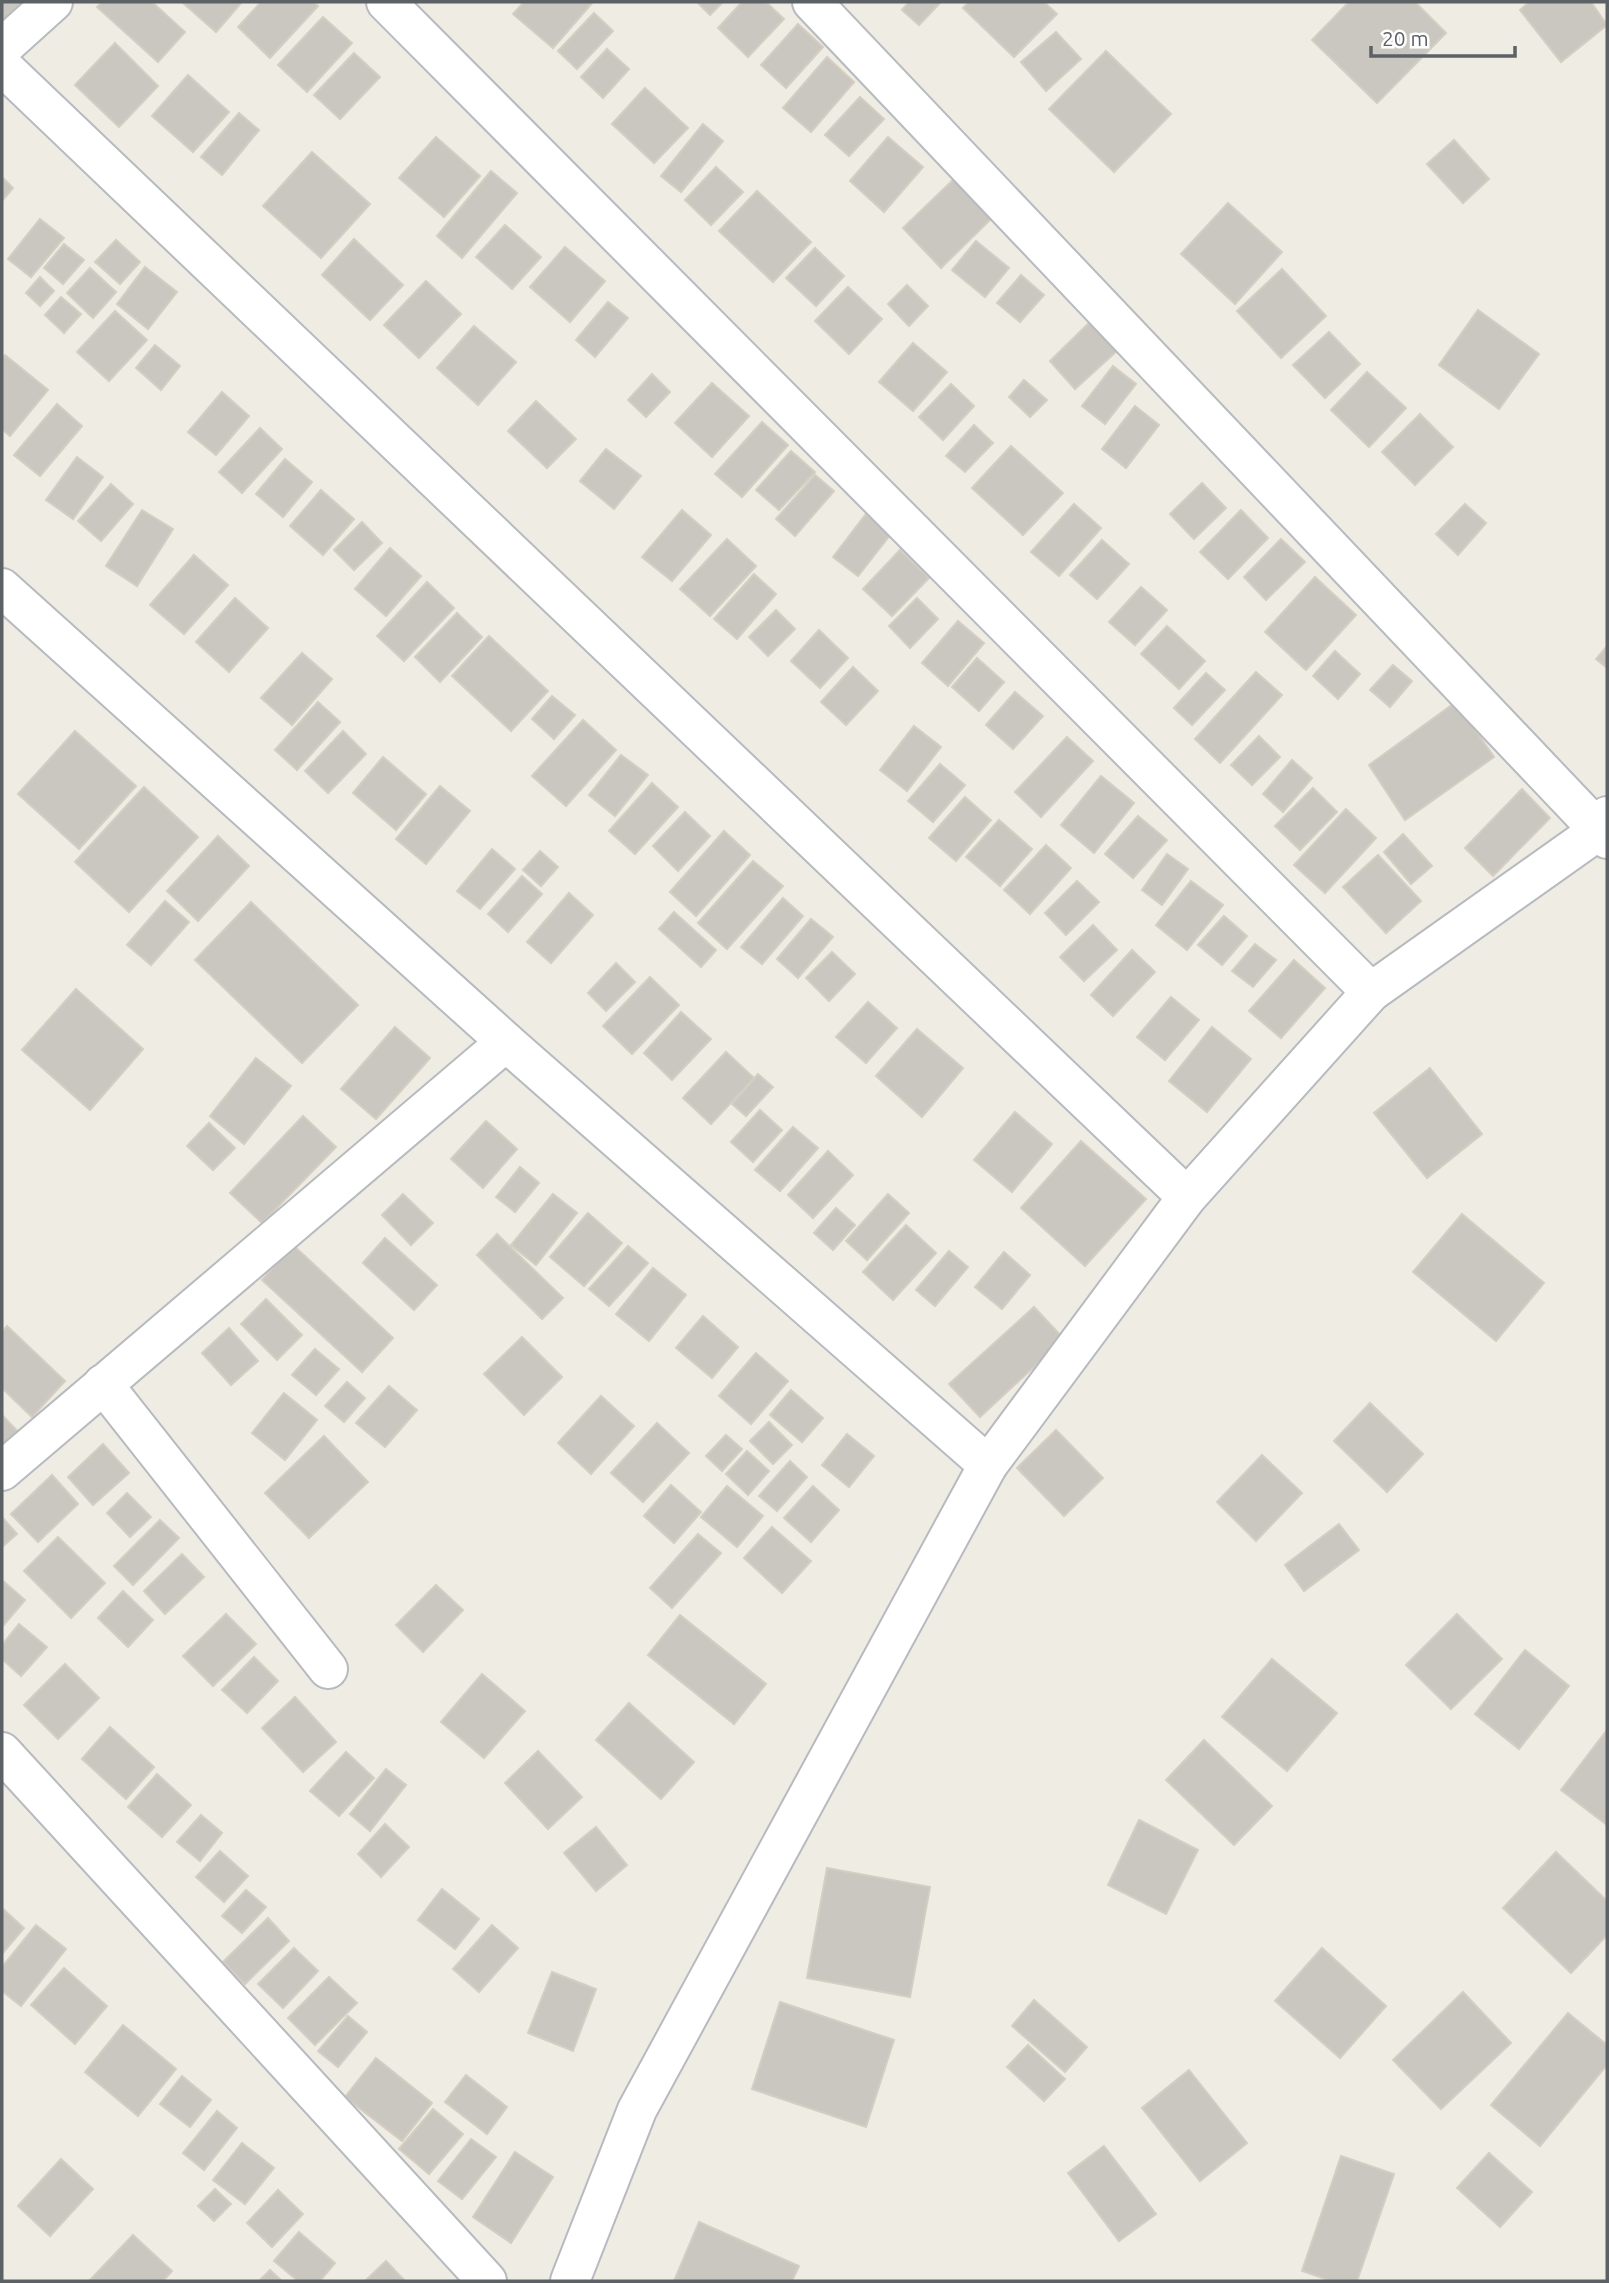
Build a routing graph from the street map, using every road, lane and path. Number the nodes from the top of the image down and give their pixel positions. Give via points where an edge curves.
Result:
1 (53, 2) edge
2 (386, 2) edge
3 (811, 2) edge
4 (2, 48) edge
5 (2, 65) edge
6 (2, 588) edge
7 (1604, 829) edge
8 (1371, 992) junction
9 (506, 1042) junction
10 (1187, 1197) junction
11 (103, 1384) junction
12 (988, 1465) junction
13 (2, 1471) edge
14 (328, 1669) dead end
15 (2, 1752) edge
16 (487, 2281) edge
17 (570, 2281) edge

1 - 4 street
2 - 8 street
3 - 7 street
5 - 10 street
6 - 9 street
7 - 8 street
8 - 10 street
9 - 11 street
9 - 12 street
10 - 12 street
11 - 13 street
11 - 14 street
12 - 17 street via 637,2110
15 - 16 street

